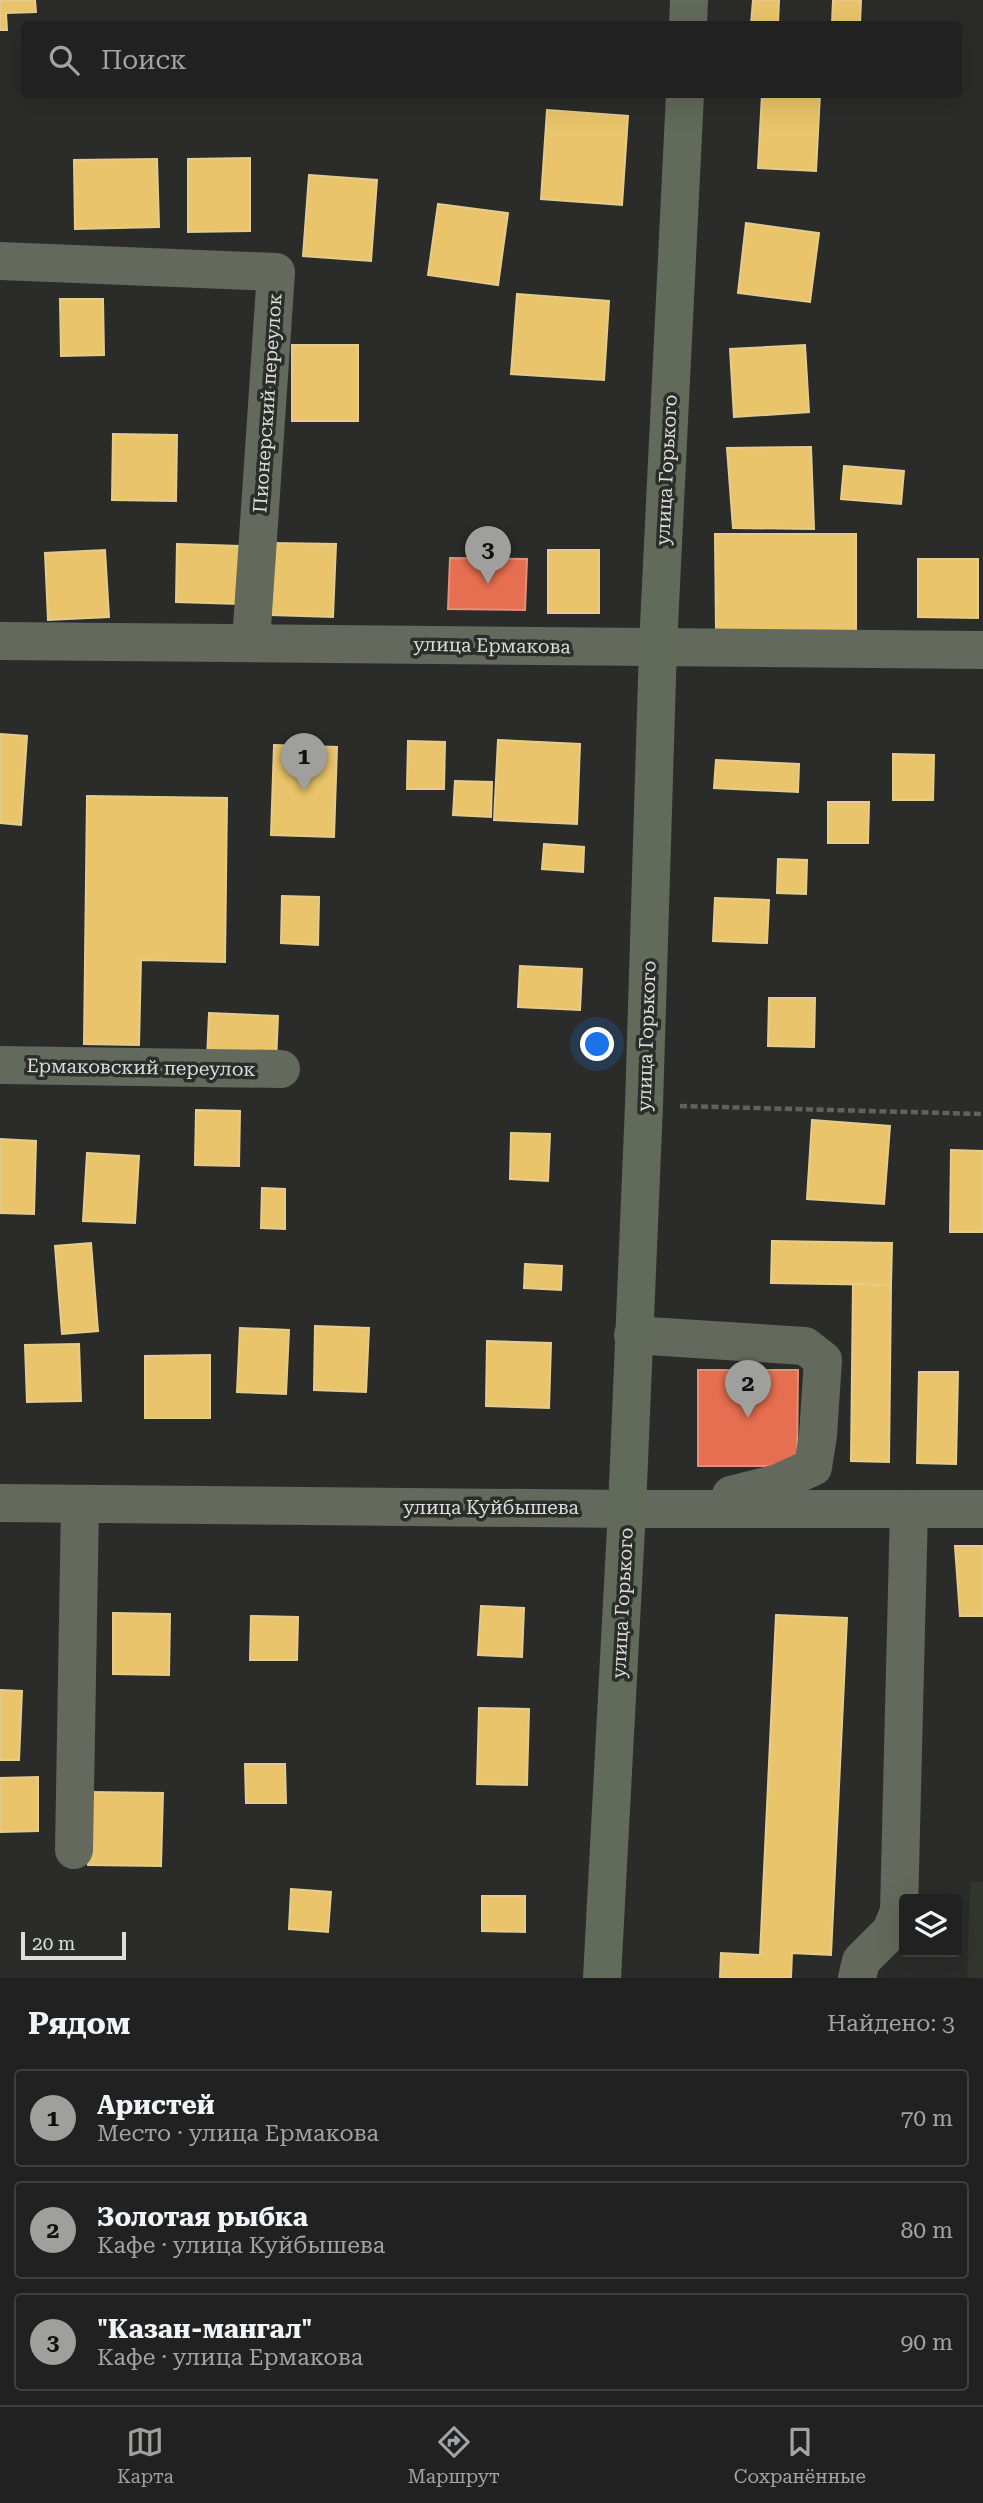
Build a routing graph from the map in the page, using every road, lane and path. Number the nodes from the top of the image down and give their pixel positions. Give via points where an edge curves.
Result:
1 (689, 0) edge
2 (688, 21) edge
3 (685, 98) edge
4 (0, 261) edge
5 (0, 641) edge
6 (251, 642) junction
7 (658, 646) junction
8 (983, 650) edge
9 (0, 1065) edge
10 (281, 1069) dead end
11 (644, 1105) junction
12 (983, 1114) edge
13 (633, 1335) junction
14 (0, 1503) edge
15 (80, 1504) junction
16 (627, 1508) junction
17 (673, 1508) junction
18 (909, 1509) junction
19 (983, 1509) edge
20 (74, 1850) dead end
21 (602, 1978) edge
22 (857, 1978) edge

1 - 2 main road
3 - 7 main road, улица Горького
4 - 6 street, Пионерский переулок via 276,272
5 - 6 street, улица Ермакова
6 - 7 street, улица Ермакова
7 - 8 street, улица Ермакова
7 - 11 main road, улица Горького
9 - 10 street, Ермаковский переулок
11 - 12 path
11 - 13 main road, улица Горького
13 - 16 main road, улица Горького
13 - 17 street via 805,1346 823,1360 813,1467 778,1483
14 - 15 street, улица Куйбышева
15 - 16 street, улица Куйбышева
15 - 20 street
16 - 17 street, улица Куйбышева
16 - 21 main road, улица Горького
17 - 18 street, улица Куйбышева
18 - 19 street, улица Куйбышева
18 - 22 street via 899,1911 891,1931 861,1961

